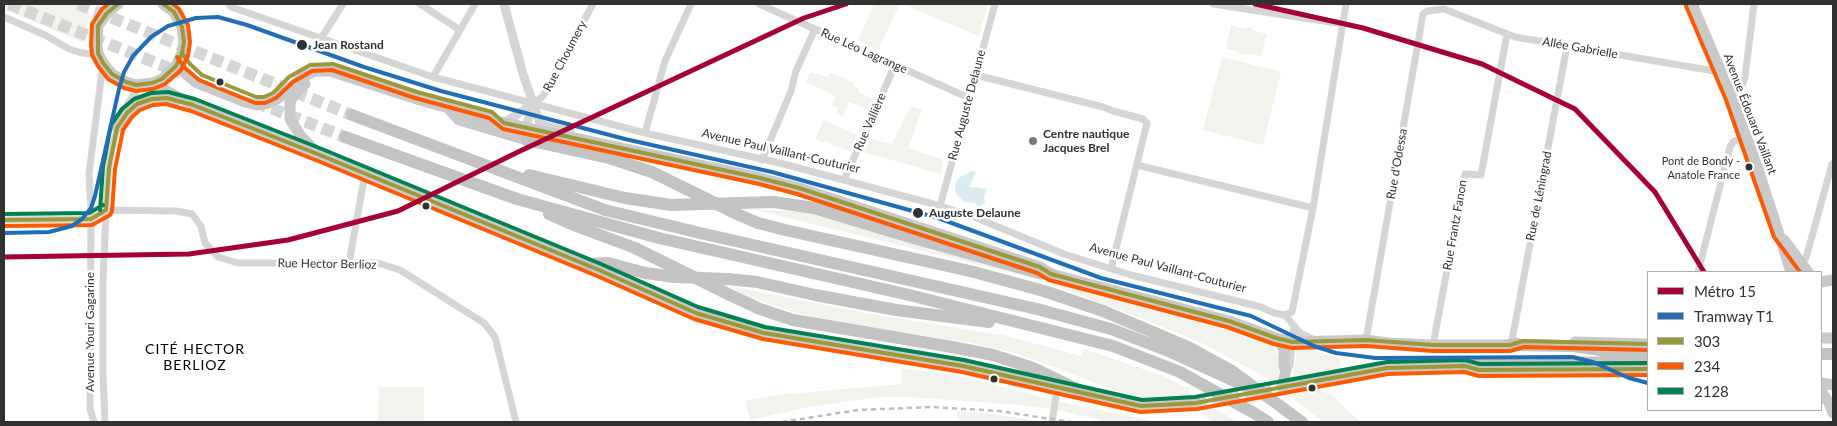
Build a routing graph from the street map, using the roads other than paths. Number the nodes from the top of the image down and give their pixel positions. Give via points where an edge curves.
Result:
1 (118, 4) edge
2 (163, 4) edge
3 (229, 4) edge
4 (343, 4) edge
5 (420, 4) edge
6 (474, 4) edge
7 (504, 4) edge
8 (593, 4) edge
9 (691, 4) edge
10 (759, 4) edge
11 (995, 4) edge
12 (1213, 4) edge
13 (1346, 4) edge
14 (1692, 4) edge
15 (1754, 4) edge
16 (1444, 6) edge
17 (106, 9) edge
18 (4, 17) edge
19 (1343, 24) junction
20 (815, 29) junction
21 (460, 30) junction
22 (1507, 34) junction
23 (322, 38) junction
24 (1567, 46) junction
25 (101, 59) junction
26 (895, 65) junction
27 (176, 66) junction
28 (1720, 72) junction
29 (976, 75) junction
30 (434, 77) junction
31 (366, 83) junction
32 (149, 84) junction
33 (970, 98) junction
34 (1732, 98) junction
35 (533, 104) junction
36 (193, 105) junction
37 (449, 109) junction
38 (352, 115) tunnel mouth
39 (504, 123) junction
40 (117, 128) junction
41 (645, 133) junction
42 (1746, 136) junction
43 (345, 137) tunnel mouth
44 (530, 137) junction
45 (600, 144) junction
46 (320, 155) junction
47 (762, 160) junction
48 (1832, 164) edge
49 (1137, 165) junction
50 (488, 166) junction
51 (364, 174) junction
52 (844, 180) junction
53 (517, 199) junction
54 (940, 206) junction
55 (1313, 208) junction
56 (106, 210) junction
57 (91, 219) junction
58 (4, 220) edge
59 (1780, 235) junction
60 (1806, 258) dead end
61 (348, 263) junction
62 (584, 264) junction
63 (1111, 269) junction
64 (1698, 271) edge
65 (1791, 271) edge
66 (1807, 271) edge
67 (1051, 274) junction
68 (1285, 315) junction
69 (1294, 326) junction
70 (1053, 330) junction
71 (1276, 338) junction
72 (1366, 340) junction
73 (1318, 341) junction
74 (1293, 342) junction
75 (1647, 344) edge
76 (1434, 345) junction
77 (1510, 345) junction
78 (1647, 354) edge
79 (1647, 362) edge
80 (1465, 366) junction
81 (1647, 369) edge
82 (1286, 370) junction
83 (102, 374) junction
84 (1056, 389) junction
85 (1822, 392) edge
86 (1263, 394) junction
87 (1093, 397) junction
88 (1196, 403) tunnel mouth
89 (1833, 413) edge
90 (94, 422) edge
91 (105, 422) edge
92 (110, 422) edge
93 (516, 422) edge
94 (1052, 422) edge
95 (1268, 422) edge
96 (1302, 422) edge

1 - 17 main road
2 - 27 main road via 177,17 183,34 182,53
3 - 23 street, Avenue Paul Vaillant-Couturier
4 - 23 street
5 - 21 street
6 - 21 street
7 - 35 street
8 - 35 street, Rue Choumery via 543,96
9 - 41 street via 665,61
10 - 20 street, Rue Léo Lagrange
11 - 29 street, Rue Auguste Delaune
12 - 19 street
13 - 19 street
14 - 28 main road, Avenue Édouard Vaillant
15 - 34 street via 1743,86
16 - 22 street, Allée Gabrielle
16 - 72 street, Rue d'Odessa via 1423,14
17 - 25 main road via 98,26 97,45
18 - 25 street via 69,49
19 - 55 street
20 - 26 street, Rue Léo Lagrange
20 - 47 street
21 - 30 street
22 - 24 street, Allée Gabrielle
22 - 76 street, Rue Frantz Fanon via 1481,175 1465,174
23 - 30 street, Avenue Paul Vaillant-Couturier
24 - 28 street, Allée Gabrielle
24 - 77 street, Rue de Léningrad
25 - 32 main road via 121,80 131,84
25 - 57 street, Avenue Youri Gagarine via 89,174
26 - 33 street, Rue Léo Lagrange
26 - 52 street, Rue Vallière
27 - 31 main road via 197,83 258,105 278,100 297,81 316,71 330,71
27 - 32 main road via 162,79
28 - 34 main road, Avenue Édouard Vaillant
29 - 33 street, Rue Auguste Delaune
29 - 49 street via 1144,119 1147,123
30 - 35 street, Avenue Paul Vaillant-Couturier
31 - 37 main road
31 - 46 main road via 353,86 316,78 301,86 294,95 289,106 292,125
32 - 36 main road
32 - 40 street, Avenue Youri Gagarine via 137,90 122,112
33 - 54 street, Rue Auguste Delaune
34 - 42 main road, Avenue Édouard Vaillant
35 - 39 street
35 - 41 street, Avenue Paul Vaillant-Couturier
35 - 44 street via 527,123
35 - 45 street via 545,126 577,133
36 - 40 main road via 167,98 147,100 130,110
36 - 46 main road
37 - 39 main road
37 - 44 main road via 459,120
38 - 50 highway
39 - 44 main road
40 - 56 street, Avenue Youri Gagarine via 108,168
41 - 47 street, Avenue Paul Vaillant-Couturier
42 - 59 main road, Avenue Édouard Vaillant
42 - 64 street via 1730,147
43 - 53 highway
44 - 45 main road
44 - 86 highway, bridge via 652,172 758,222 970,271 1086,305 1188,347 1232,371
45 - 67 main road via 800,188 1040,267
46 - 51 main road
47 - 52 street, Avenue Paul Vaillant-Couturier
48 - 60 street
49 - 55 street
49 - 63 street
50 - 67 highway via 625,198 671,205 774,202 814,208
50 - 86 highway via 605,210 1037,308 1111,329
51 - 61 street
51 - 62 main road
52 - 54 street, Avenue Paul Vaillant-Couturier
53 - 70 highway via 659,238
53 - 87 highway via 635,248 760,309 793,320 993,356 1034,368
54 - 63 street, Avenue Paul Vaillant-Couturier
55 - 68 street via 1292,312
56 - 57 street
56 - 61 street, Rue Hector Berlioz via 192,214 201,226 205,243 218,257 238,263
56 - 83 street, Avenue Youri Gagarine
57 - 58 street
57 - 90 street, Avenue Youri Gagarine via 90,410
59 - 65 main road, Avenue Édouard Vaillant
59 - 66 main road, Avenue Édouard Vaillant
61 - 93 street, Rue Hector Berlioz via 378,263 400,270 484,323 495,338
62 - 70 highway, bridge via 608,263 675,278 757,282 896,310
62 - 84 main road via 696,313 764,333 963,366
63 - 68 street, Avenue Paul Vaillant-Couturier
67 - 71 main road via 1229,321
68 - 69 street
69 - 73 street via 1300,333
69 - 74 street
70 - 95 highway via 1113,346 1180,372
71 - 74 main road
71 - 82 main road via 1284,349
72 - 73 main road
72 - 76 main road
73 - 74 main road
74 - 82 street via 1290,366
75 - 77 main road via 1523,341
76 - 77 main road
77 - 78 highway via 1573,346
79 - 80 highway via 1478,363
80 - 81 main road via 1479,370
80 - 82 main road via 1387,368 1282,386
83 - 91 street, Avenue Youri Gagarine
83 - 92 street
84 - 87 main road
84 - 94 street
85 - 89 main road
86 - 96 highway
87 - 88 main road via 1141,406

